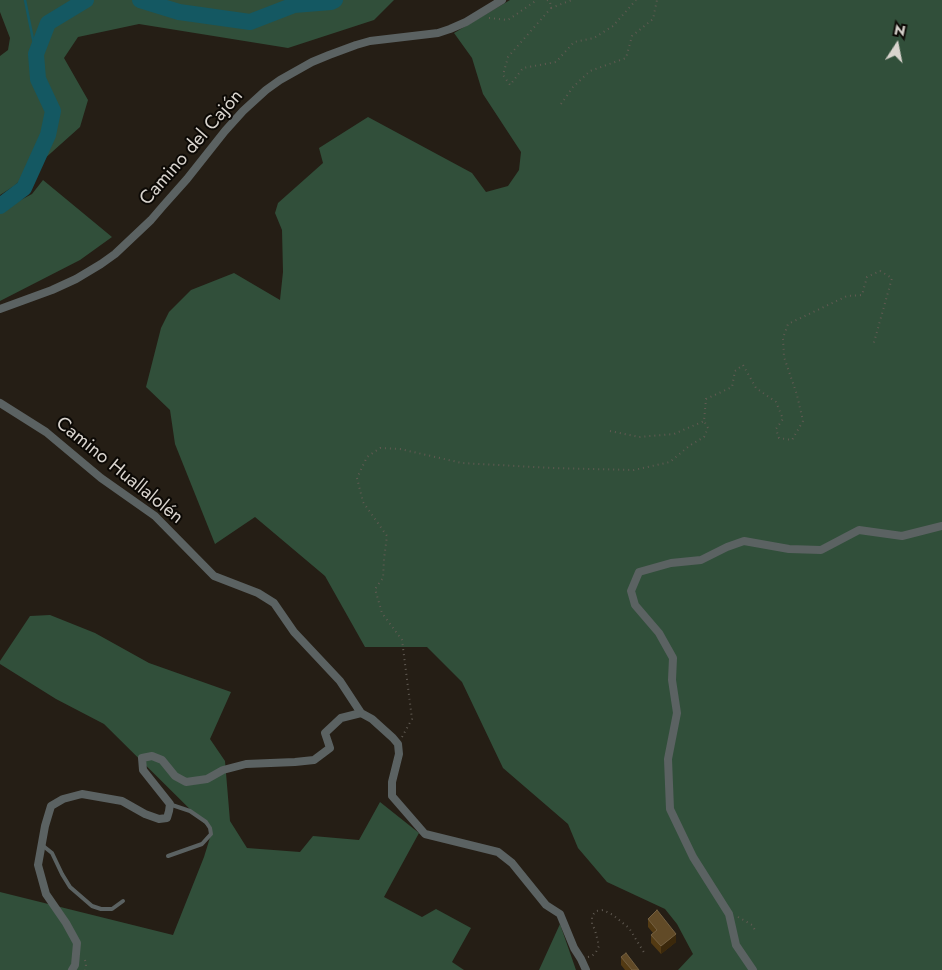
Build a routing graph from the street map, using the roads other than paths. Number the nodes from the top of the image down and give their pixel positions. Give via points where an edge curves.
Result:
1 (502, 0) edge
2 (0, 309) edge
3 (0, 403) edge
4 (942, 526) edge
5 (361, 713) junction
6 (169, 804) junction
7 (42, 845) junction
8 (168, 856) dead end
9 (123, 901) dead end
10 (72, 970) edge
11 (586, 970) edge
12 (754, 970) edge

1 - 2 street, Camino del Cajón via 458,26 438,33 370,41 349,47 280,80 242,111 170,199 114,254 76,280
3 - 5 street, Camino Huallalolén via 46,432 101,478 154,516 214,576 258,593 274,604 294,632 340,681
4 - 12 street via 902,536 859,530 821,550 789,550 744,541 701,560 671,563 639,572 631,591 635,605 659,633 673,658 672,680 677,713 668,759 670,809 693,857 729,914 736,945
5 - 6 street via 341,718 325,733 330,748 314,760 246,764 223,770 207,779 186,782 175,776 162,760 152,756 142,758 143,770
5 - 11 street, Camino Huallalolén via 398,744 392,796 425,834 498,852 512,863 546,905 560,914
6 - 7 street via 166,818 159,819 122,802 82,794 63,799 51,806
6 - 8 lane via 190,811 206,822 211,834 202,844
7 - 9 lane via 52,853 70,887 92,906 112,909
7 - 10 street via 38,865 46,894 77,943

